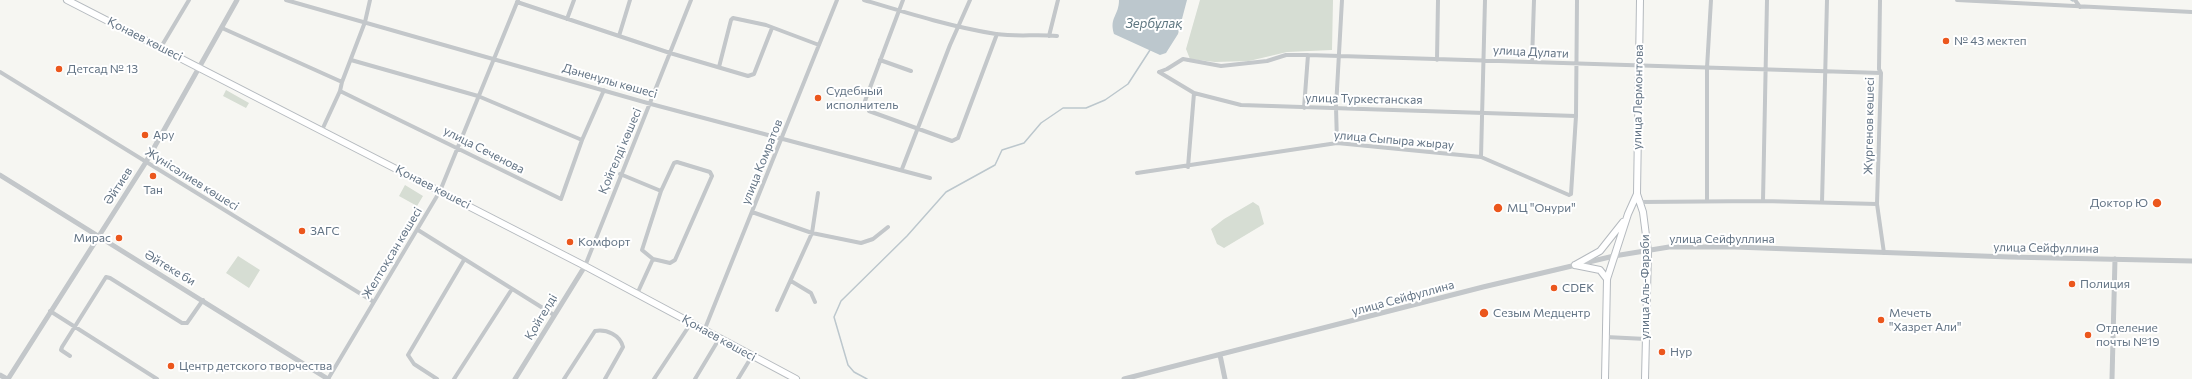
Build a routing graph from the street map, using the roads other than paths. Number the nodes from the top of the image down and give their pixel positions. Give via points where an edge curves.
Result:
1 (67, 0) edge
2 (183, 0) edge
3 (237, 0) edge
4 (286, 0) edge
5 (370, 0) edge
6 (574, 0) edge
7 (630, 0) edge
8 (691, 0) edge
9 (837, 0) edge
10 (864, 0) edge
11 (903, 0) edge
12 (970, 0) edge
13 (1058, 0) edge
14 (1342, 0) edge
15 (1438, 0) edge
16 (1485, 0) edge
17 (1534, 0) edge
18 (1577, 0) edge
19 (1640, 0) edge
20 (1711, 0) edge
21 (1767, 0) edge
22 (1828, 0) edge
23 (1880, 0) edge
24 (1957, 0) edge
25 (2075, 0) edge
26 (188, 1) edge
27 (518, 1) edge
28 (2080, 7) junction
29 (899, 10) junction
30 (2192, 12) edge
31 (567, 19) junction
32 (365, 22) junction
33 (958, 26) junction
34 (222, 28) junction
35 (772, 28) junction
36 (997, 34) junction
37 (619, 36) junction
38 (1049, 36) junction
39 (1057, 36) dead end
40 (819, 45) junction
41 (161, 47) junction
42 (670, 53) junction
43 (1308, 55) junction
44 (1340, 55) junction
45 (493, 59) junction
46 (1483, 59) junction
47 (351, 60) junction
48 (880, 60) junction
49 (1437, 60) junction
50 (1532, 61) junction
51 (1575, 64) junction
52 (1638, 65) junction
53 (200, 67) junction
54 (719, 67) junction
55 (1707, 68) junction
56 (1765, 70) junction
57 (911, 71) dead end
58 (0, 72) edge
59 (1159, 72) joint
60 (1826, 73) junction
61 (1881, 73) junction
62 (342, 82) junction
63 (604, 90) junction
64 (340, 91) junction
65 (1194, 93) junction
66 (478, 96) junction
67 (651, 104) junction
68 (1336, 107) junction
69 (1304, 108) junction
70 (1482, 112) junction
71 (1576, 116) junction
72 (917, 129) junction
73 (322, 130) junction
74 (783, 138) junction
75 (582, 140) junction
76 (1337, 143) junction
77 (458, 147) junction
78 (1481, 157) junction
79 (146, 162) junction
80 (1188, 166) junction
81 (902, 169) junction
82 (1137, 173) dead end
83 (620, 174) junction
84 (0, 176) edge
85 (930, 178) dead end
86 (440, 191) junction
87 (661, 191) junction
88 (818, 193) dead end
89 (1637, 194) junction
90 (1707, 201) junction
91 (1763, 201) junction
92 (1640, 202) junction
93 (1822, 203) junction
94 (1877, 204) junction
95 (752, 212) junction
96 (1628, 214) junction
97 (888, 227) dead end
98 (418, 230) junction
99 (812, 233) junction
100 (98, 236) junction
101 (1648, 251) junction
102 (1884, 253) junction
103 (1614, 256) junction
104 (653, 259) junction
105 (2115, 259) junction
106 (464, 260) junction
107 (2192, 261) edge
108 (1575, 265) junction
109 (584, 266) junction
110 (1607, 279) junction
111 (791, 281) junction
112 (512, 288) junction
113 (637, 294) junction
114 (203, 300) junction
115 (374, 302) junction
116 (815, 302) dead end
117 (777, 310) dead end
118 (50, 311) junction
119 (554, 315) junction
120 (691, 323) junction
121 (75, 327) junction
122 (704, 331) junction
123 (1606, 337) junction
124 (719, 338) junction
125 (1646, 339) junction
126 (1220, 355) junction
127 (70, 356) dead end
128 (752, 356) junction
129 (0, 375) edge
130 (7, 379) edge
131 (157, 379) edge
132 (328, 379) edge
133 (437, 379) edge
134 (454, 379) edge
135 (515, 379) edge
136 (564, 379) edge
137 (605, 379) edge
138 (654, 379) edge
139 (695, 379) edge
140 (738, 379) edge
141 (796, 379) edge
142 (1124, 379) edge
143 (1225, 379) edge
144 (1605, 379) edge
145 (1645, 379) edge
146 (2112, 379) edge

1 - 41 main road, Қонаев көшесі
2 - 26 street
3 - 34 street, Әйтиев
4 - 32 street, Дәненұлы көшесі
5 - 32 street
6 - 31 street
7 - 37 street
8 - 42 street, Қойгелді көшесі
9 - 40 street, улица Комратов
10 - 29 street
11 - 29 street
12 - 33 street
13 - 38 street
14 - 44 street
15 - 49 street
16 - 46 street
17 - 50 street
18 - 51 street
19 - 52 main road, улица Лермонтова
20 - 55 street
21 - 56 street
22 - 60 street
23 - 61 street, Жүргенов көшесі
24 - 28 street
25 - 28 street
26 - 41 street
27 - 31 street
27 - 45 street, Желтоқсан көшесі
28 - 30 street
29 - 33 street
29 - 48 street
31 - 37 street
32 - 45 street, Дәненұлы көшесі
32 - 47 street
33 - 36 street
33 - 72 street
34 - 53 street, Әйтиев
34 - 62 street
35 - 40 street
35 - 54 street via 754,74 751,76
35 - 54 street via 733,18
36 - 38 street
36 - 72 street via 958,138 952,141
37 - 42 street
38 - 39 street
40 - 74 street, улица Комратов
41 - 53 main road, Қонаев көшесі
42 - 54 street
42 - 67 street, Қойгелді көшесі
43 - 44 street, улица Дулати
43 - 59 street, улица Дулати via 1286,55 1267,61 1221,66 1183,59
43 - 69 street
44 - 49 street, улица Дулати
44 - 68 street
45 - 63 street, Дәненұлы көшесі
45 - 66 street, Желтоқсан көшесі
46 - 49 street, улица Дулати
46 - 50 street, улица Дулати
46 - 70 street
47 - 62 street
47 - 66 street
48 - 57 street
48 - 72 street via 865,101 869,111
50 - 51 street, улица Дулати
51 - 52 street, улица Дулати
51 - 71 street
52 - 55 street, улица Дулати
52 - 89 main road, улица Лермонтова
53 - 73 main road, Қонаев көшесі
53 - 79 street, Әйтиев
55 - 56 street, улица Дулати
55 - 90 street
56 - 60 street, улица Дулати
56 - 91 street
58 - 79 street, Жүнісәлиев көшесі
59 - 65 street, улица Туркестанская
60 - 61 street, улица Дулати
60 - 93 street
61 - 94 street, Жүргенов көшесі
62 - 64 street
63 - 67 street, Дәненұлы көшесі
63 - 75 street, улица Сеченова
64 - 73 street
64 - 77 street, улица Сеченова
65 - 69 street, улица Туркестанская via 1241,105
65 - 80 street
66 - 75 street
66 - 77 street, Желтоқсан көшесі
67 - 74 street, Дәненұлы көшесі
67 - 83 street, Қойгелді көшесі
68 - 69 street, улица Туркестанская
68 - 70 street, улица Туркестанская
68 - 76 street
70 - 71 street, улица Туркестанская
70 - 78 street
71 - 78 street, улица Сыпыра жырау via 1571,194 1561,193
72 - 81 street
73 - 86 main road, Қонаев көшесі
74 - 81 street, Дәненұлы көшесі
74 - 95 street, улица Комратов
75 - 77 street, улица Сеченова via 561,199
76 - 78 street, улица Сыпыра жырау
76 - 80 street, улица Сыпыра жырау
77 - 86 street, Желтоқсан көшесі
79 - 100 street, Әйтиев
79 - 115 street, Жүнісәлиев көшесі
80 - 82 street, улица Сыпыра жырау
81 - 85 street, Дәненұлы көшесі
83 - 87 street
83 - 109 street, Қойгелді көшесі
84 - 100 street, Әйтеке би
86 - 98 street, Желтоқсан көшесі
86 - 109 main road, Қонаев көшесі
87 - 104 street via 642,250
87 - 104 street via 675,162 712,174 710,184 675,260 670,263
88 - 99 street
89 - 92 main road, улица Аль-Фараби
89 - 96 main road, улица Аль-Фараби
90 - 91 street
90 - 92 street
91 - 93 street
92 - 101 main road, улица Аль-Фараби
93 - 94 street
94 - 102 street, Жүргенов көшесі
95 - 99 street
95 - 122 street, улица Комратов
96 - 103 main road, улица Аль-Фараби
96 - 108 main road via 1600,251
97 - 99 street via 873,239 861,243
98 - 106 street
98 - 115 street, Желтоқсан көшесі
99 - 111 street
100 - 114 street, Әйтеке би
100 - 118 street, Әйтиев
101 - 102 street, улица Сейфуллина via 1675,247
101 - 103 street, улица Сейфуллина
101 - 125 main road, улица Аль-Фараби
102 - 105 street, улица Сейфуллина
103 - 108 street, улица Сейфуллина
103 - 110 main road, улица Аль-Фараби
104 - 113 street
105 - 107 street, улица Сейфуллина
105 - 146 street
106 - 112 street
106 - 133 street via 408,355 414,364
108 - 110 main road via 1600,270
108 - 126 street, улица Сейфуллина
109 - 113 main road, Қонаев көшесі
109 - 119 street, Қойгелді
110 - 123 main road, улица Аль-Фараби
111 - 116 street via 811,293
111 - 117 street
112 - 119 street
112 - 134 street
113 - 120 main road, Қонаев көшесі
114 - 121 street via 187,323 182,323 106,277
114 - 132 street, Әйтеке би
115 - 132 street, Желтоқсан көшесі
118 - 121 street
118 - 130 street, Әйтиев
119 - 135 street, Қойгелді
120 - 122 main road, Қонаев көшесі
120 - 138 street
121 - 127 street via 61,350
121 - 131 street
122 - 124 main road, Қонаев көшесі
123 - 125 street
123 - 144 main road, улица Аль-Фараби
124 - 128 main road, Қонаев көшесі
124 - 139 street
125 - 145 main road, улица Аль-Фараби
126 - 142 street, улица Сейфуллина
126 - 143 street
128 - 140 street
128 - 141 main road, Қонаев көшесі
129 - 130 street
136 - 137 street via 595,331 603,330 622,341 624,347

